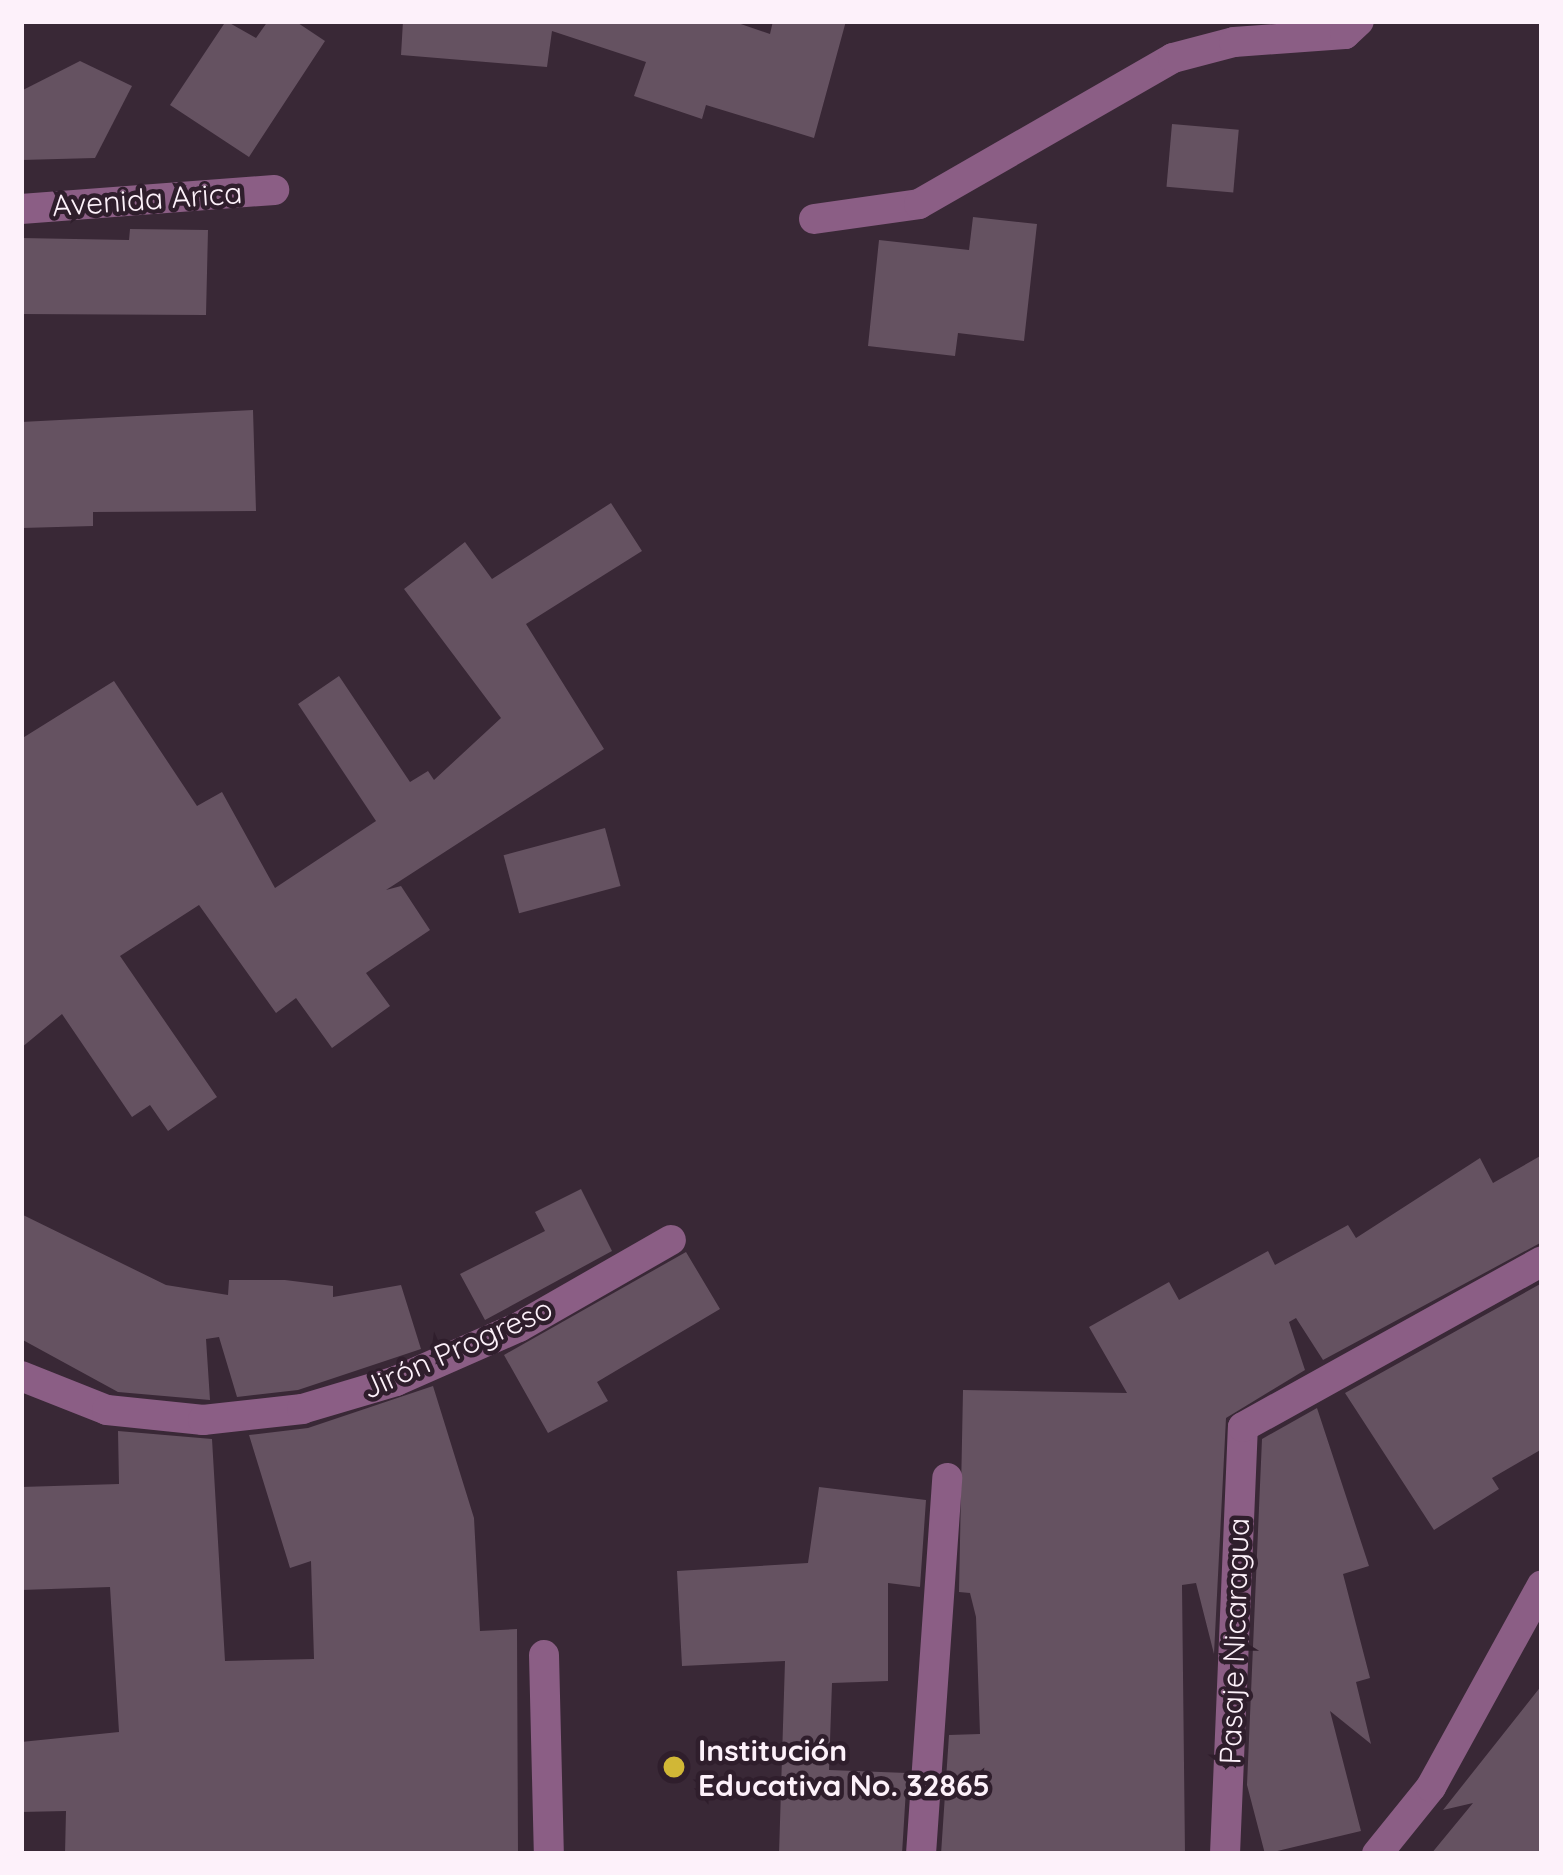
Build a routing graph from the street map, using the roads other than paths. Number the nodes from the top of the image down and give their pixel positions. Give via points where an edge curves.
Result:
1 (1359, 21) edge
2 (274, 190) dead end
3 (21, 209) edge
4 (814, 218) dead end
5 (671, 1240) dead end
6 (1542, 1261) edge
7 (21, 1376) edge
8 (947, 1478) dead end
9 (1542, 1585) edge
10 (544, 1655) dead end
11 (549, 1854) edge
12 (921, 1854) edge
13 (1225, 1854) edge
14 (1377, 1854) edge

1 - 4 street via 1345,34 1234,42 1173,58 919,204
2 - 3 street, Avenida Arica
5 - 7 street, Jirón Progreso via 519,1327 396,1382 302,1409 203,1420 107,1410
6 - 13 street, Pasaje Nicaragua via 1243,1427
8 - 12 street
9 - 14 street via 1431,1787
10 - 11 street

